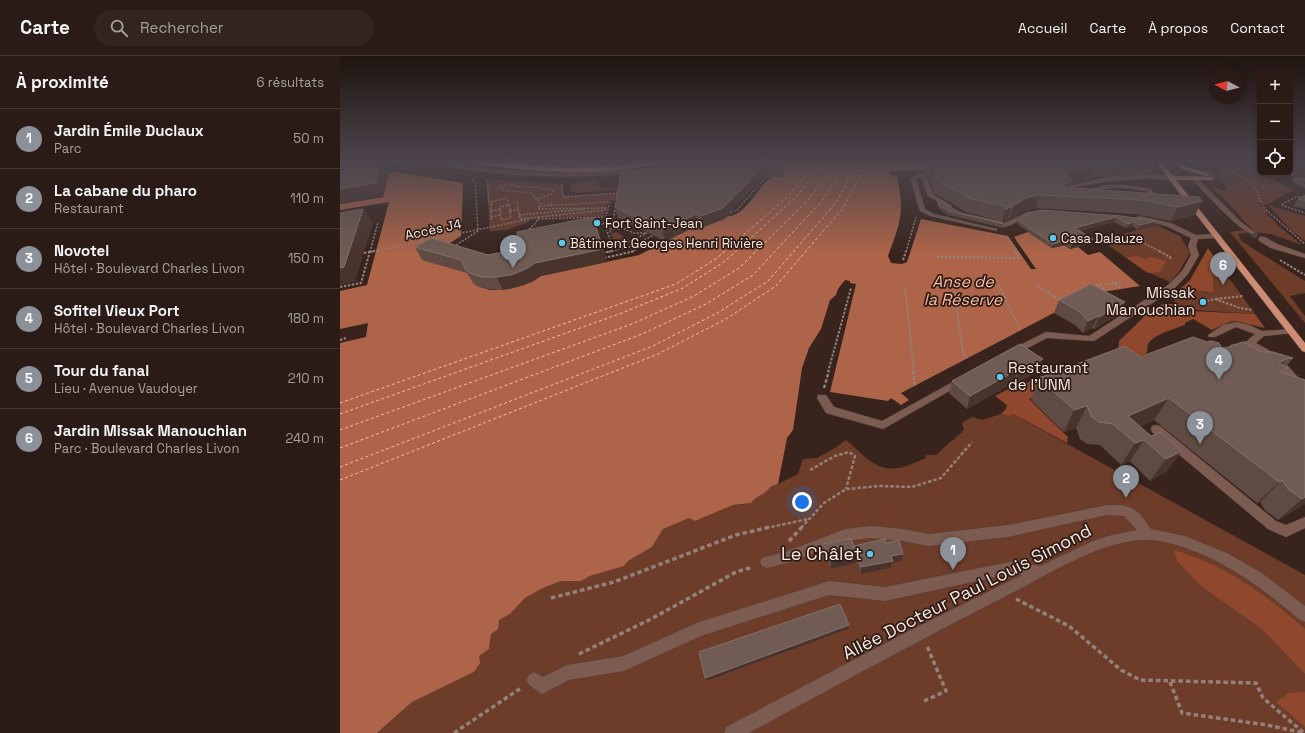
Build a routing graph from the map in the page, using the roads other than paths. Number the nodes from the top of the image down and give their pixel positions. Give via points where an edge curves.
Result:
1 (916, 192) edge
2 (929, 192) edge
3 (1070, 192) edge
4 (1088, 192) edge
5 (1150, 192) edge
6 (1182, 192) edge
7 (1208, 192) edge
8 (1085, 195) junction
9 (1100, 196) edge
10 (1144, 199) edge
11 (956, 211) edge
12 (1053, 213) edge
13 (1131, 217) edge
14 (991, 222) edge
15 (999, 226) junction
16 (1252, 233) tunnel mouth
17 (1217, 236) junction
18 (1195, 237) junction
19 (1262, 238) tunnel mouth
20 (1305, 256) edge
21 (1290, 331) junction
22 (1261, 334) junction
23 (1212, 335) dead end
24 (1250, 343) junction
25 (1305, 349) edge
26 (1002, 358) edge
27 (1228, 358) edge
28 (967, 377) edge
29 (1305, 392) edge
30 (1292, 394) edge
31 (1305, 397) edge
32 (822, 398) road end
33 (1156, 429) dead end
34 (1305, 522) edge
35 (1148, 534) junction
36 (767, 562) road end
37 (1040, 572) junction
38 (1305, 615) edge
39 (534, 680) road end
40 (732, 733) edge

1 - 15 street via 923,211
2 - 11 street via 930,196
3 - 8 street
4 - 8 street
5 - 10 street via 1155,198
6 - 17 main road
7 - 16 street
8 - 9 street
12 - 15 street via 1031,212 1009,224
13 - 18 street via 1162,222
14 - 15 street
17 - 18 street
17 - 21 main road
18 - 26 street via 1192,246 1195,255 1177,281 1095,336 1090,338 1046,335
19 - 20 street via 1274,246
21 - 22 street
21 - 25 main road
22 - 23 street via 1237,324 1227,326
22 - 24 street
24 - 27 street via 1234,347
24 - 29 street via 1276,358
28 - 32 street via 883,425 830,410
30 - 31 street
33 - 34 street via 1272,524 1286,531
35 - 36 street via 1128,511 1107,510 1008,531 928,540 871,532 845,535 788,557
35 - 37 street, Allée Docteur Paul Louis Simond via 1114,540 1091,548
35 - 38 street, Allée Docteur Paul Louis Simond via 1193,545 1223,558 1258,579
37 - 39 street via 1014,567 885,594 828,588 699,629 624,663 567,673 542,686
37 - 40 street, Allée Docteur Paul Louis Simond

